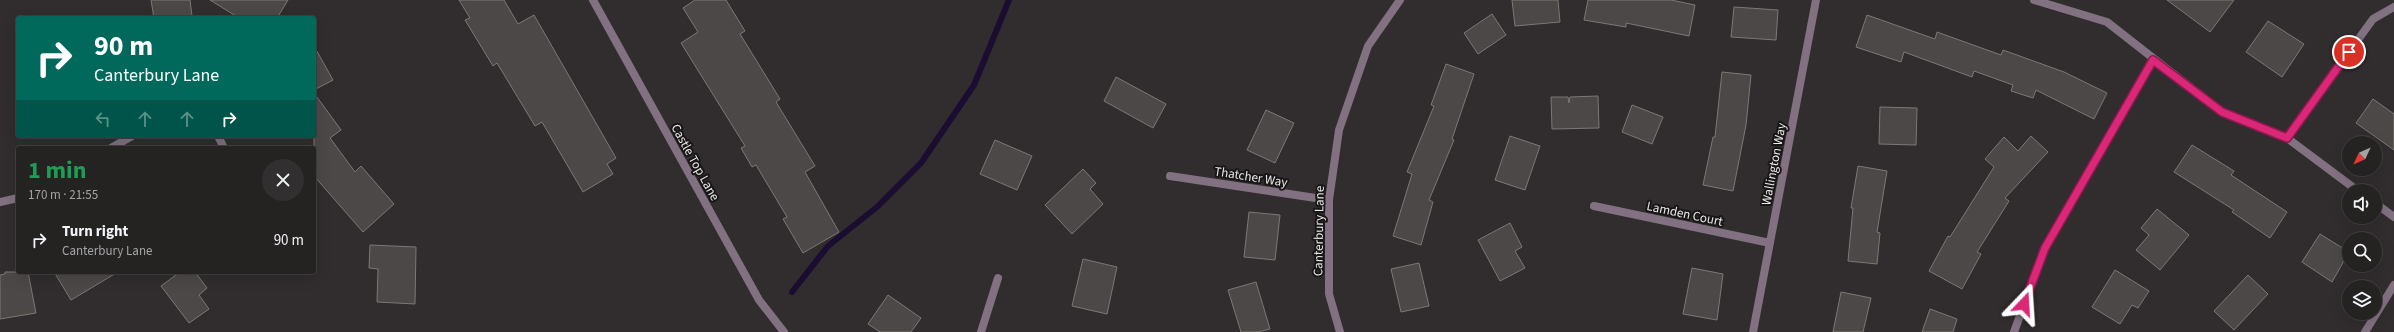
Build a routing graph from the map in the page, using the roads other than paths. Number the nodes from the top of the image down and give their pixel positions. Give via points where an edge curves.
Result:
1 (593, 0) edge
2 (1400, 0) edge
3 (1816, 0) edge
4 (2034, 0) edge
5 (2394, 7) edge
6 (2153, 60) junction
7 (128, 138) edge
8 (2287, 138) junction
9 (114, 146) edge
10 (1170, 176) dead end
11 (2349, 184) edge
12 (16, 198) edge
13 (1328, 200) junction
14 (0, 202) edge
15 (1594, 206) dead end
16 (2382, 208) edge
17 (2394, 217) edge
18 (1770, 243) junction
19 (998, 278) dead end
20 (2394, 285) edge
21 (784, 332) edge
22 (981, 332) edge
23 (1340, 332) edge
24 (1753, 332) edge
25 (2014, 332) edge
26 (2365, 332) edge

1 - 21 street, Castle Top Lane via 759,300
2 - 13 street, Canterbury Lane via 1368,46 1339,130
3 - 18 street, Wallington Way
4 - 6 street via 2107,22
5 - 8 street via 2373,19
6 - 8 street via 2222,112
6 - 25 street via 2045,248
7 - 9 street
8 - 11 street
10 - 13 street, Thatcher Way
12 - 14 street
13 - 23 street, Canterbury Lane via 1329,294
15 - 18 street, Lamden Court
16 - 17 street
18 - 24 street, Wallington Way
19 - 22 street
20 - 26 street

